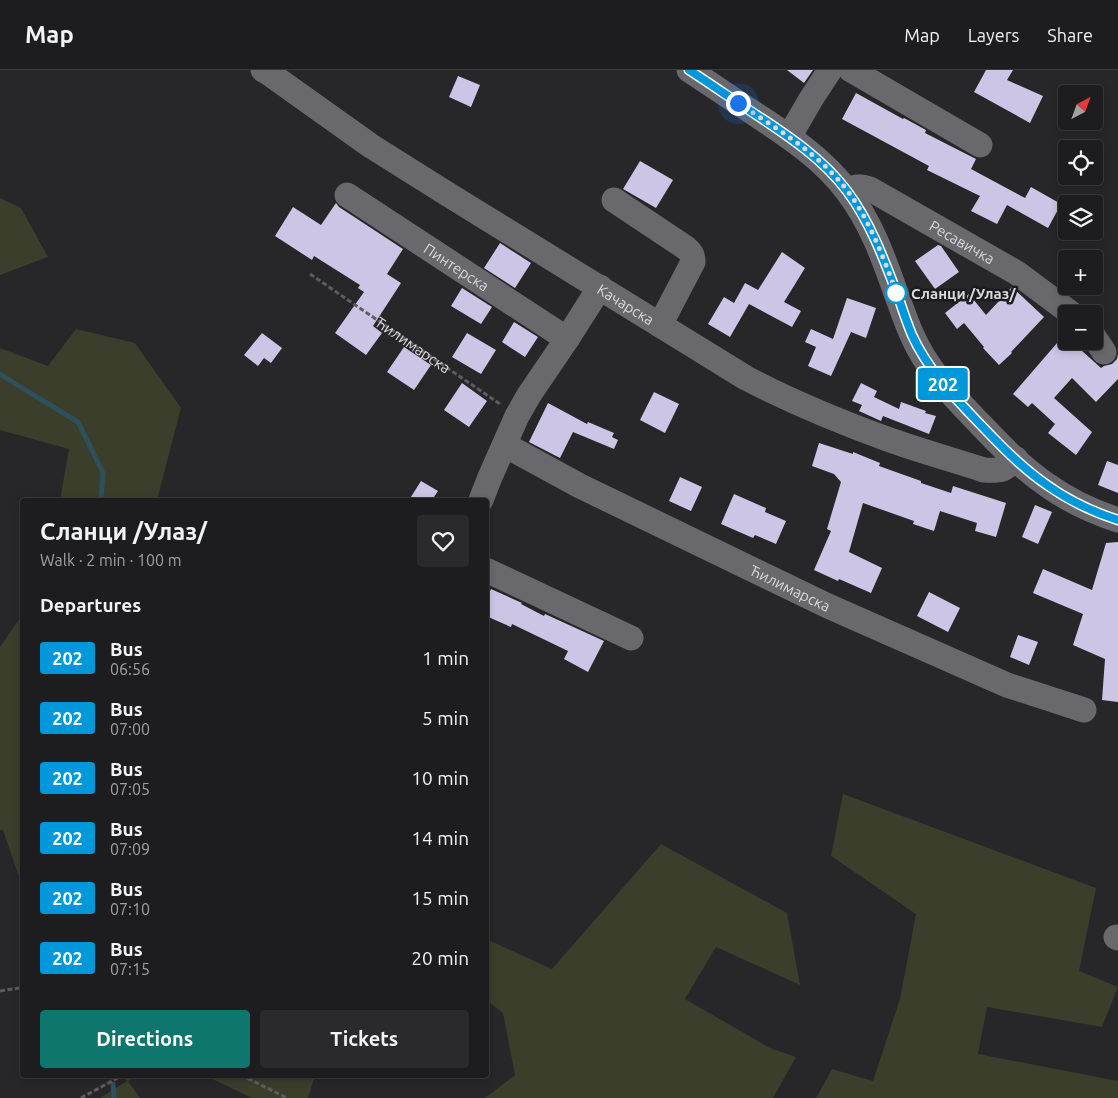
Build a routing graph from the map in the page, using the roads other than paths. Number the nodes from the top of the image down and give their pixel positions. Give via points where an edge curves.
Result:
1 (263, 70) edge
2 (689, 70) edge
3 (830, 70) edge
4 (851, 70) edge
5 (789, 137) junction
6 (980, 144) dead end
7 (847, 190) junction
8 (348, 195) dead end
9 (614, 200) dead end
10 (600, 287) junction
11 (1060, 305) edge
12 (660, 324) junction
13 (567, 339) junction
14 (505, 445) junction
15 (1016, 459) junction
16 (482, 498) edge
17 (1118, 520) edge
18 (489, 571) edge
19 (631, 638) dead end
20 (1084, 710) dead end

1 - 10 street, Качарска via 379,151
2 - 5 street
3 - 5 street
4 - 6 street
5 - 7 street
7 - 11 street, Ресавичка via 854,186 870,189 1017,273
7 - 15 street via 859,207 887,266 911,334 923,357 962,405
8 - 13 street, Пинтерска
9 - 12 street via 693,256 693,262
10 - 12 street, Качарска
10 - 13 street
12 - 15 street, Качарска via 746,378 891,440 984,470 999,471
13 - 14 street via 529,395
14 - 16 street
14 - 20 street, Ћилимарска via 580,486 828,606 1006,685
15 - 17 street via 1065,496
18 - 19 street

